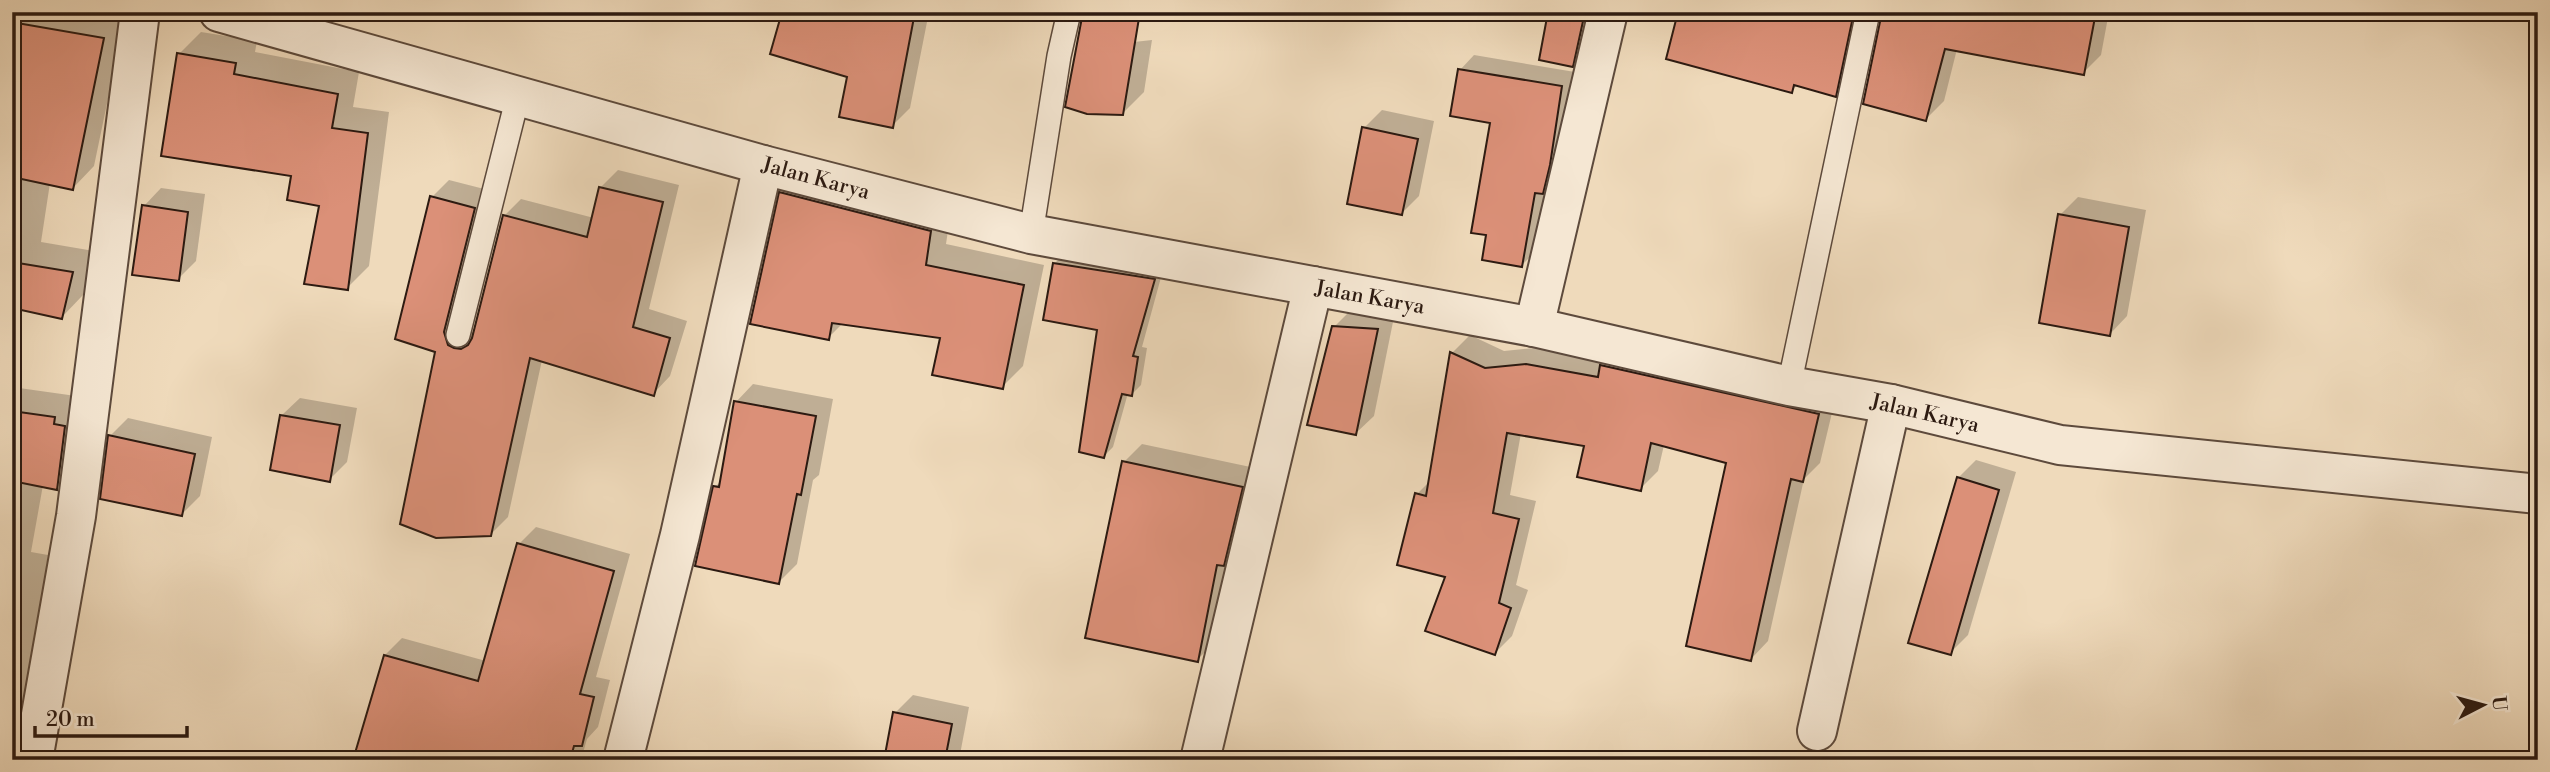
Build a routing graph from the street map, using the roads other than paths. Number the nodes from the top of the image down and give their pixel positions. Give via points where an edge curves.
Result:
1 (139, 12) edge
2 (219, 12) edge
3 (1069, 12) edge
4 (1608, 12) edge
5 (1868, 12) edge
6 (518, 96) junction
7 (763, 165) junction
8 (1031, 234) junction
9 (1313, 286) junction
10 (1534, 327) junction
11 (458, 335) dead end
12 (1789, 386) junction
13 (1891, 404) junction
14 (2538, 494) edge
15 (1817, 731) dead end
16 (33, 760) edge
17 (623, 760) edge
18 (1200, 760) edge

1 - 16 street via 76,516
2 - 6 street, Jalan Karya
3 - 8 lane
4 - 10 street
5 - 12 lane
6 - 7 street, Jalan Karya
6 - 11 lane
7 - 8 street, Jalan Karya
7 - 17 street via 680,535
8 - 9 street, Jalan Karya
9 - 10 street, Jalan Karya
9 - 18 street
10 - 12 street, Jalan Karya
12 - 13 street, Jalan Karya
13 - 14 street, Jalan Karya via 2060,445
13 - 15 street

